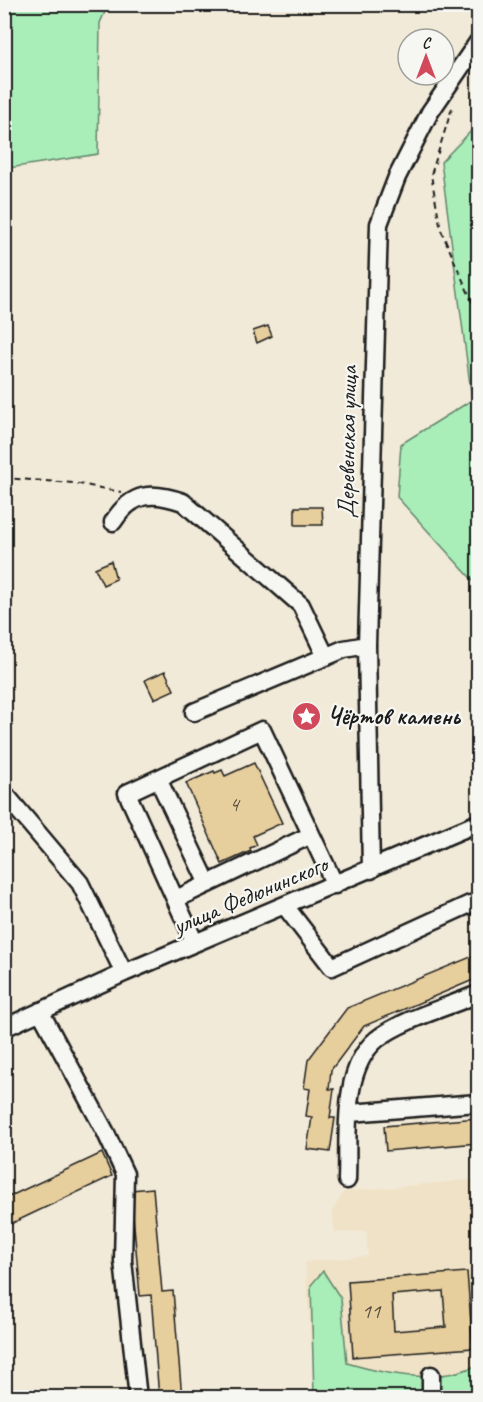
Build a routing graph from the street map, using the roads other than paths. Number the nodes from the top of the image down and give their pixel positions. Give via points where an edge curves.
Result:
1 (478, 42) edge
2 (113, 522) dead end
3 (366, 645) junction
4 (326, 657) junction
5 (194, 712) dead end
6 (158, 779) junction
7 (4, 793) edge
8 (478, 822) edge
9 (311, 835) junction
10 (371, 870) junction
11 (208, 884) junction
12 (335, 885) junction
13 (176, 899) junction
14 (478, 904) edge
15 (285, 906) junction
16 (195, 943) junction
17 (124, 973) junction
18 (478, 994) edge
19 (40, 1011) junction
20 (7, 1022) edge
21 (478, 1103) edge
22 (350, 1113) junction
23 (347, 1180) dead end
24 (431, 1375) dead end
25 (138, 1398) edge
26 (432, 1398) edge

1 - 3 street, Деревенская улица via 430,112 378,224
2 - 4 street via 123,507 142,496 162,495 183,502 301,605
3 - 4 street
3 - 10 street, Деревенская улица
4 - 5 street
6 - 9 street via 262,730
6 - 11 street
6 - 13 street via 127,793
7 - 17 street via 80,883
8 - 10 street, улица Федюнинского
9 - 11 street
9 - 12 street
10 - 12 street, улица Федюнинского
11 - 13 street
12 - 15 street, улица Федюнинского
13 - 16 street
14 - 15 street via 470,904 332,967
15 - 16 street, улица Федюнинского
16 - 17 street, улица Федюнинского
17 - 19 street, улица Федюнинского
18 - 22 street via 376,1040 356,1073
19 - 20 street, улица Федюнинского
19 - 25 street via 125,1174 123,1261
21 - 22 street
22 - 23 street
24 - 26 street

